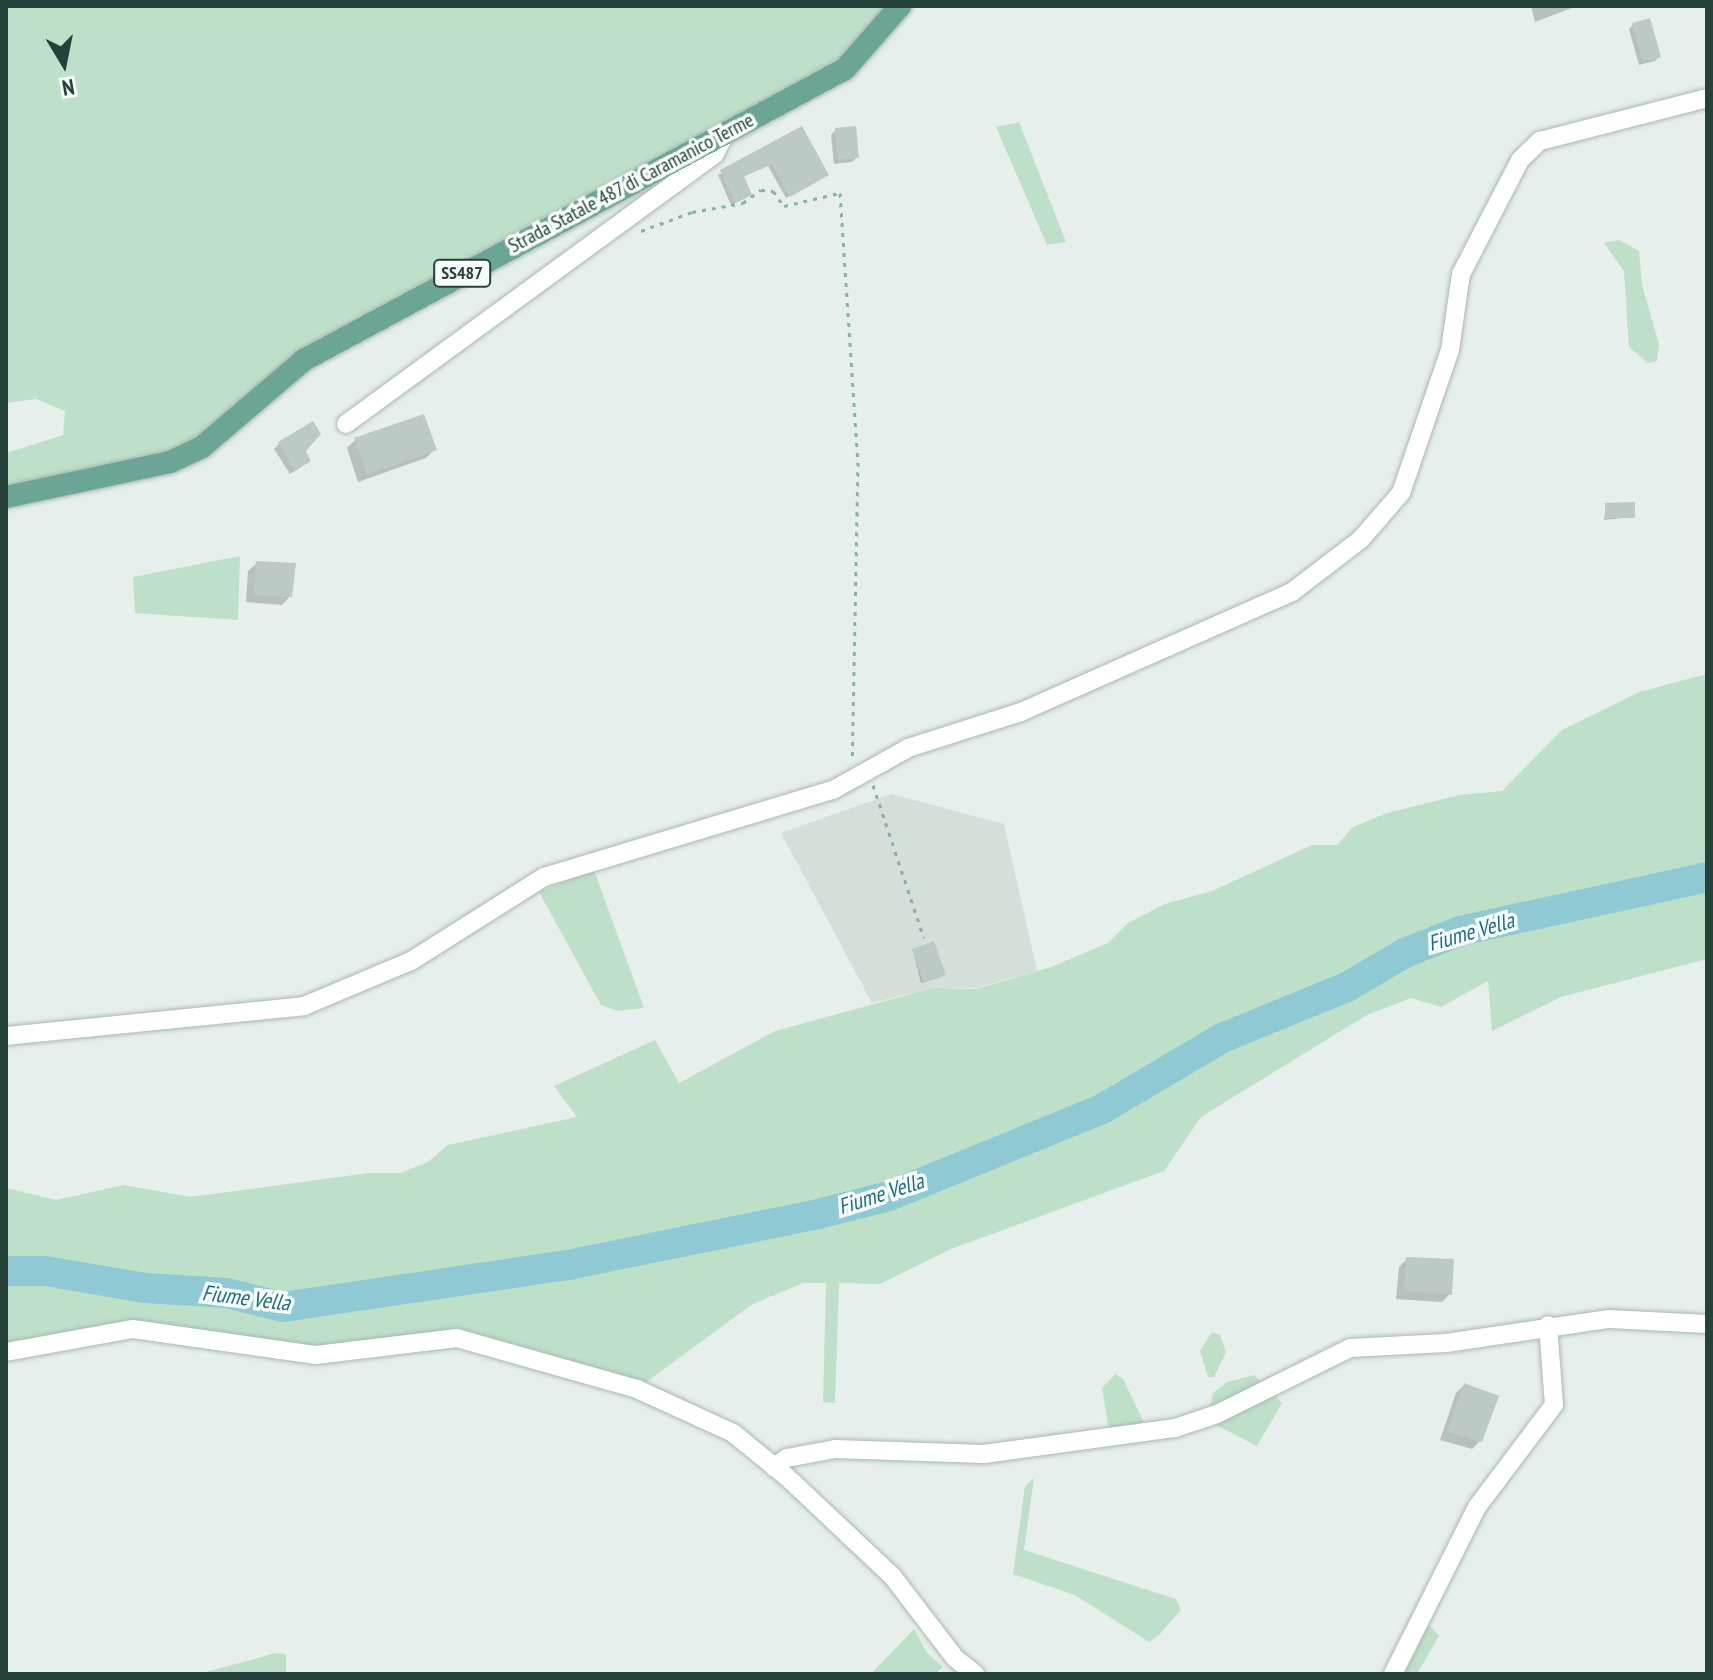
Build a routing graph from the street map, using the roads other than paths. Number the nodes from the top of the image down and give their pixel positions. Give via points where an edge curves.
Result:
1 (900, 6) edge
2 (1707, 98) edge
3 (727, 131) junction
4 (346, 424) dead end
5 (6, 497) edge
6 (6, 1036) edge
7 (1707, 1324) edge
8 (1548, 1325) junction
9 (6, 1352) edge
10 (774, 1467) junction
11 (975, 1674) edge
12 (1393, 1674) edge

1 - 3 main road, Strada Statale 487 di Caramanico Terme / SS487 via 845,69
2 - 6 street via 1540,141 1520,160 1461,274 1450,350 1401,493 1361,539 1292,592 1021,712 908,748 852,780 769,814 544,877 411,961 304,1006
3 - 4 street via 714,155
3 - 5 main road, Strada Statale 487 di Caramanico Terme / SS487 via 304,360 202,447 170,462
7 - 8 street via 1609,1319
8 - 10 street via 1446,1343 1350,1348 1217,1414 1175,1428 984,1454 835,1449 787,1458
8 - 12 street via 1554,1405 1477,1507
9 - 10 street via 133,1329 316,1355 457,1338 637,1389 733,1433
10 - 11 street via 893,1577 955,1658

